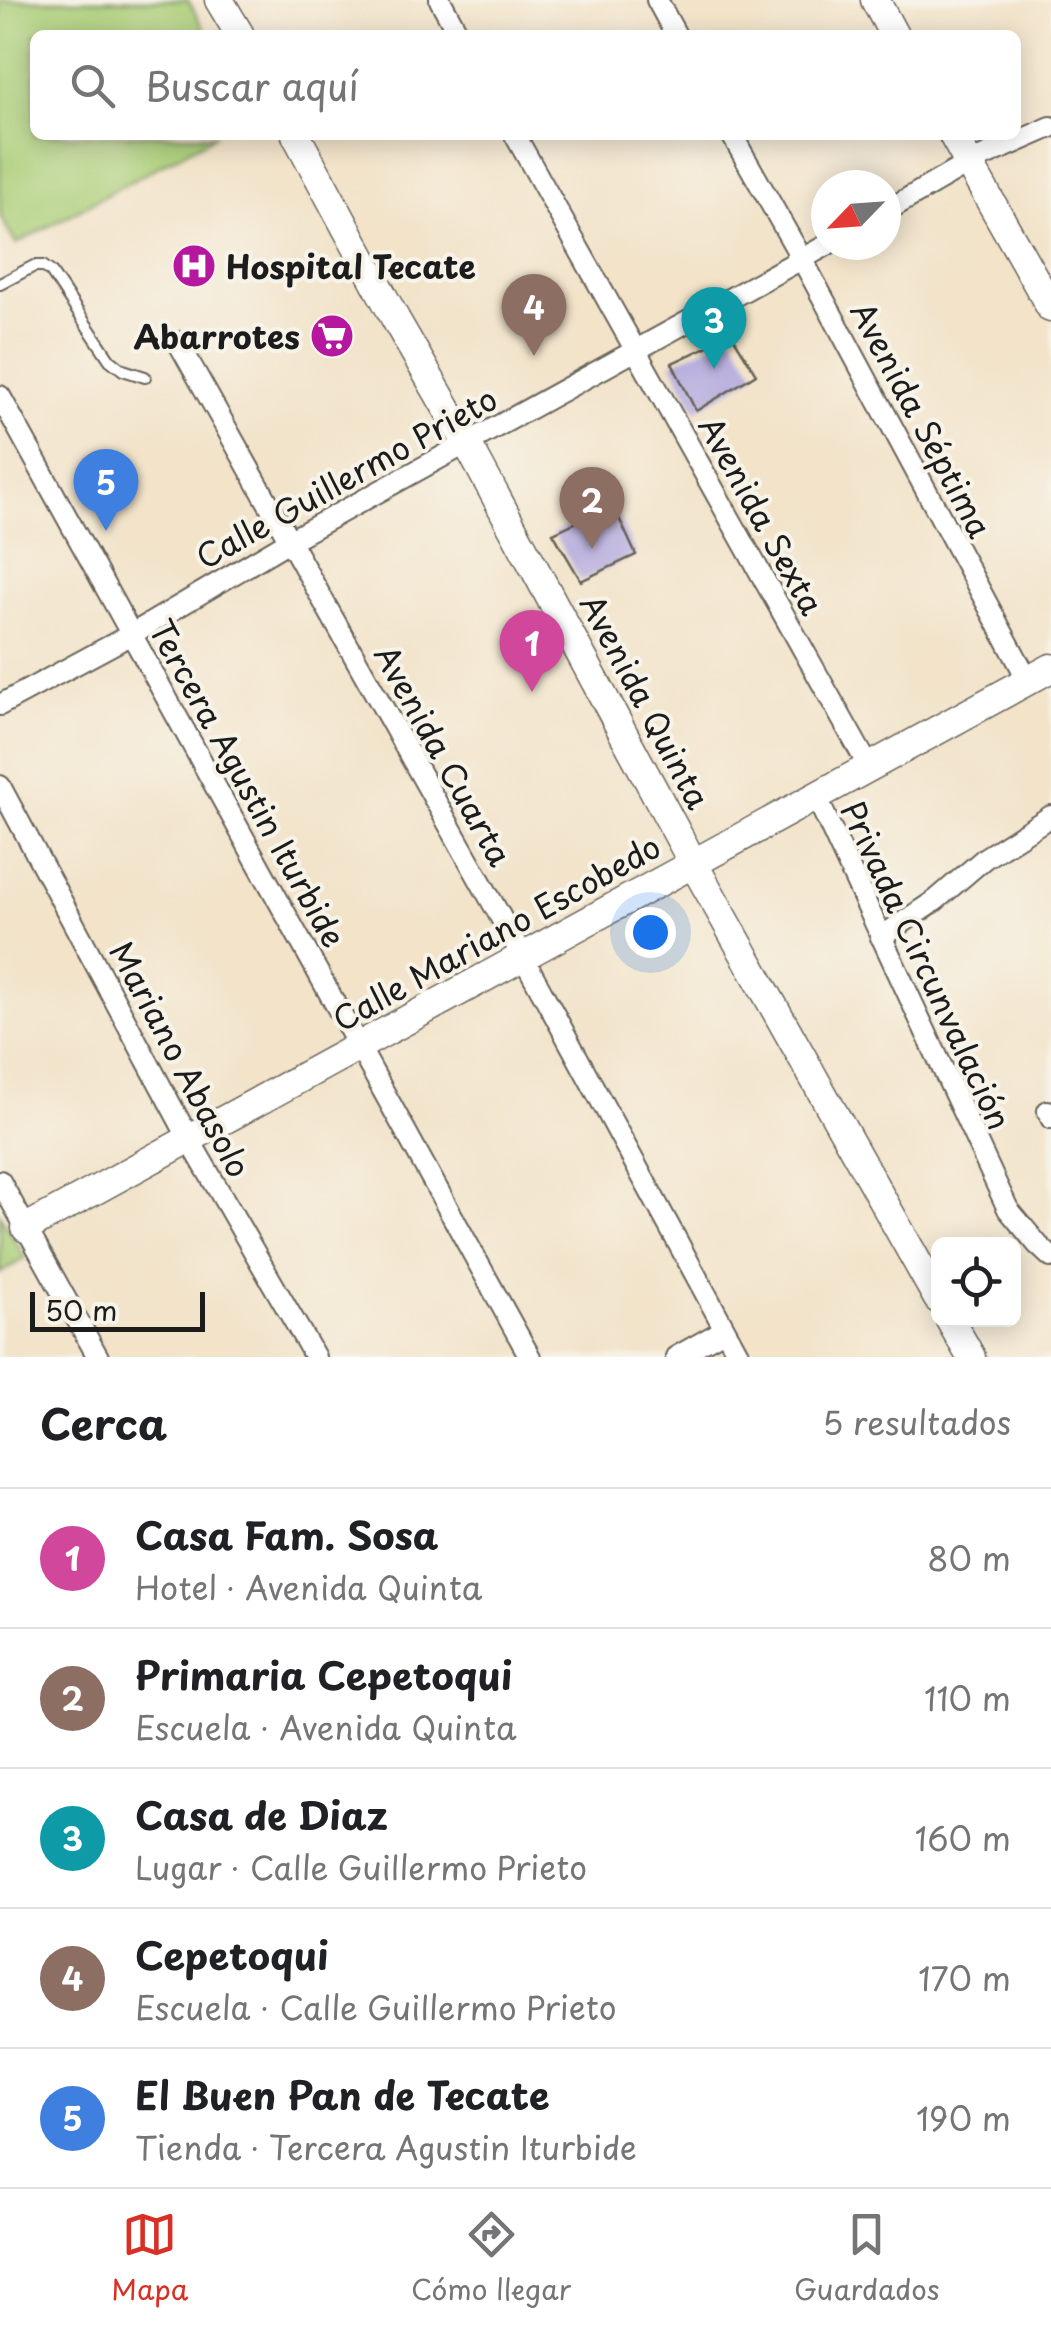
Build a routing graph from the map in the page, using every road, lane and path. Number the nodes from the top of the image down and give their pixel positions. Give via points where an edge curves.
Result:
1 (219, 0) edge
2 (440, 0) edge
3 (657, 0) edge
4 (875, 0) edge
5 (237, 30) edge
6 (457, 30) edge
7 (673, 30) edge
8 (891, 30) edge
9 (1051, 127) edge
10 (299, 140) edge
11 (518, 140) edge
12 (735, 140) edge
13 (956, 140) edge
14 (1021, 140) edge
15 (1021, 140) edge
16 (969, 162) junction
17 (901, 201) edge
18 (811, 254) edge
19 (802, 259) junction
20 (0, 284) edge
21 (1051, 308) edge
22 (178, 342) dead end
23 (634, 351) junction
24 (145, 377) dead end
25 (0, 396) edge
26 (467, 443) junction
27 (289, 541) junction
28 (132, 634) junction
29 (1039, 674) edge
30 (0, 705) edge
31 (869, 767) junction
32 (0, 786) edge
33 (816, 796) junction
34 (1051, 816) edge
35 (694, 864) junction
36 (882, 937) junction
37 (523, 957) junction
38 (359, 1046) junction
39 (189, 1140) junction
40 (0, 1181) edge
41 (26, 1228) junction
42 (1051, 1257) edge
43 (931, 1287) edge
44 (954, 1327) edge
45 (724, 1330) junction
46 (98, 1357) edge
47 (315, 1357) edge
48 (530, 1357) edge
49 (676, 1357) edge
50 (740, 1357) edge
51 (971, 1357) edge

1 - 5 street
2 - 6 street
3 - 7 street
4 - 8 street
9 - 15 street
10 - 26 street, Avenida Quinta
11 - 23 street, Avenida Sexta
12 - 19 street, Avenida Séptima
13 - 16 street
14 - 16 street
16 - 17 street
16 - 21 street
18 - 19 street, Calle Guillermo Prieto
19 - 23 street, Calle Guillermo Prieto
19 - 29 street, Avenida Séptima
20 - 24 lane via 43,266 110,360
22 - 27 street, Avenida Cuarta
23 - 26 street, Calle Guillermo Prieto
23 - 31 street, Avenida Sexta
25 - 28 street, Tercera Agustin Iturbide
26 - 27 street, Calle Guillermo Prieto
26 - 35 street, Avenida Quinta
27 - 28 street, Calle Guillermo Prieto
27 - 37 street, Avenida Cuarta
28 - 30 street, Calle Guillermo Prieto
28 - 38 street, Tercera Agustin Iturbide
29 - 31 street, Calle Mariano Escobedo
31 - 33 street, Calle Mariano Escobedo
32 - 39 street, Mariano Abasolo
33 - 35 street, Calle Mariano Escobedo
33 - 36 street, Privada Circunvalación
34 - 36 street
35 - 37 street, Calle Mariano Escobedo
35 - 43 street, Avenida Quinta
36 - 42 street, Privada Circunvalación via 1008,1209
37 - 38 street, Calle Mariano Escobedo
37 - 45 street, Avenida Cuarta
38 - 39 street, Calle Mariano Escobedo
38 - 48 street, Tercera Agustin Iturbide
39 - 41 street, Calle Mariano Escobedo
39 - 47 street, Mariano Abasolo
40 - 41 street
41 - 46 street
44 - 51 street
45 - 49 street
45 - 50 street, Avenida Cuarta

